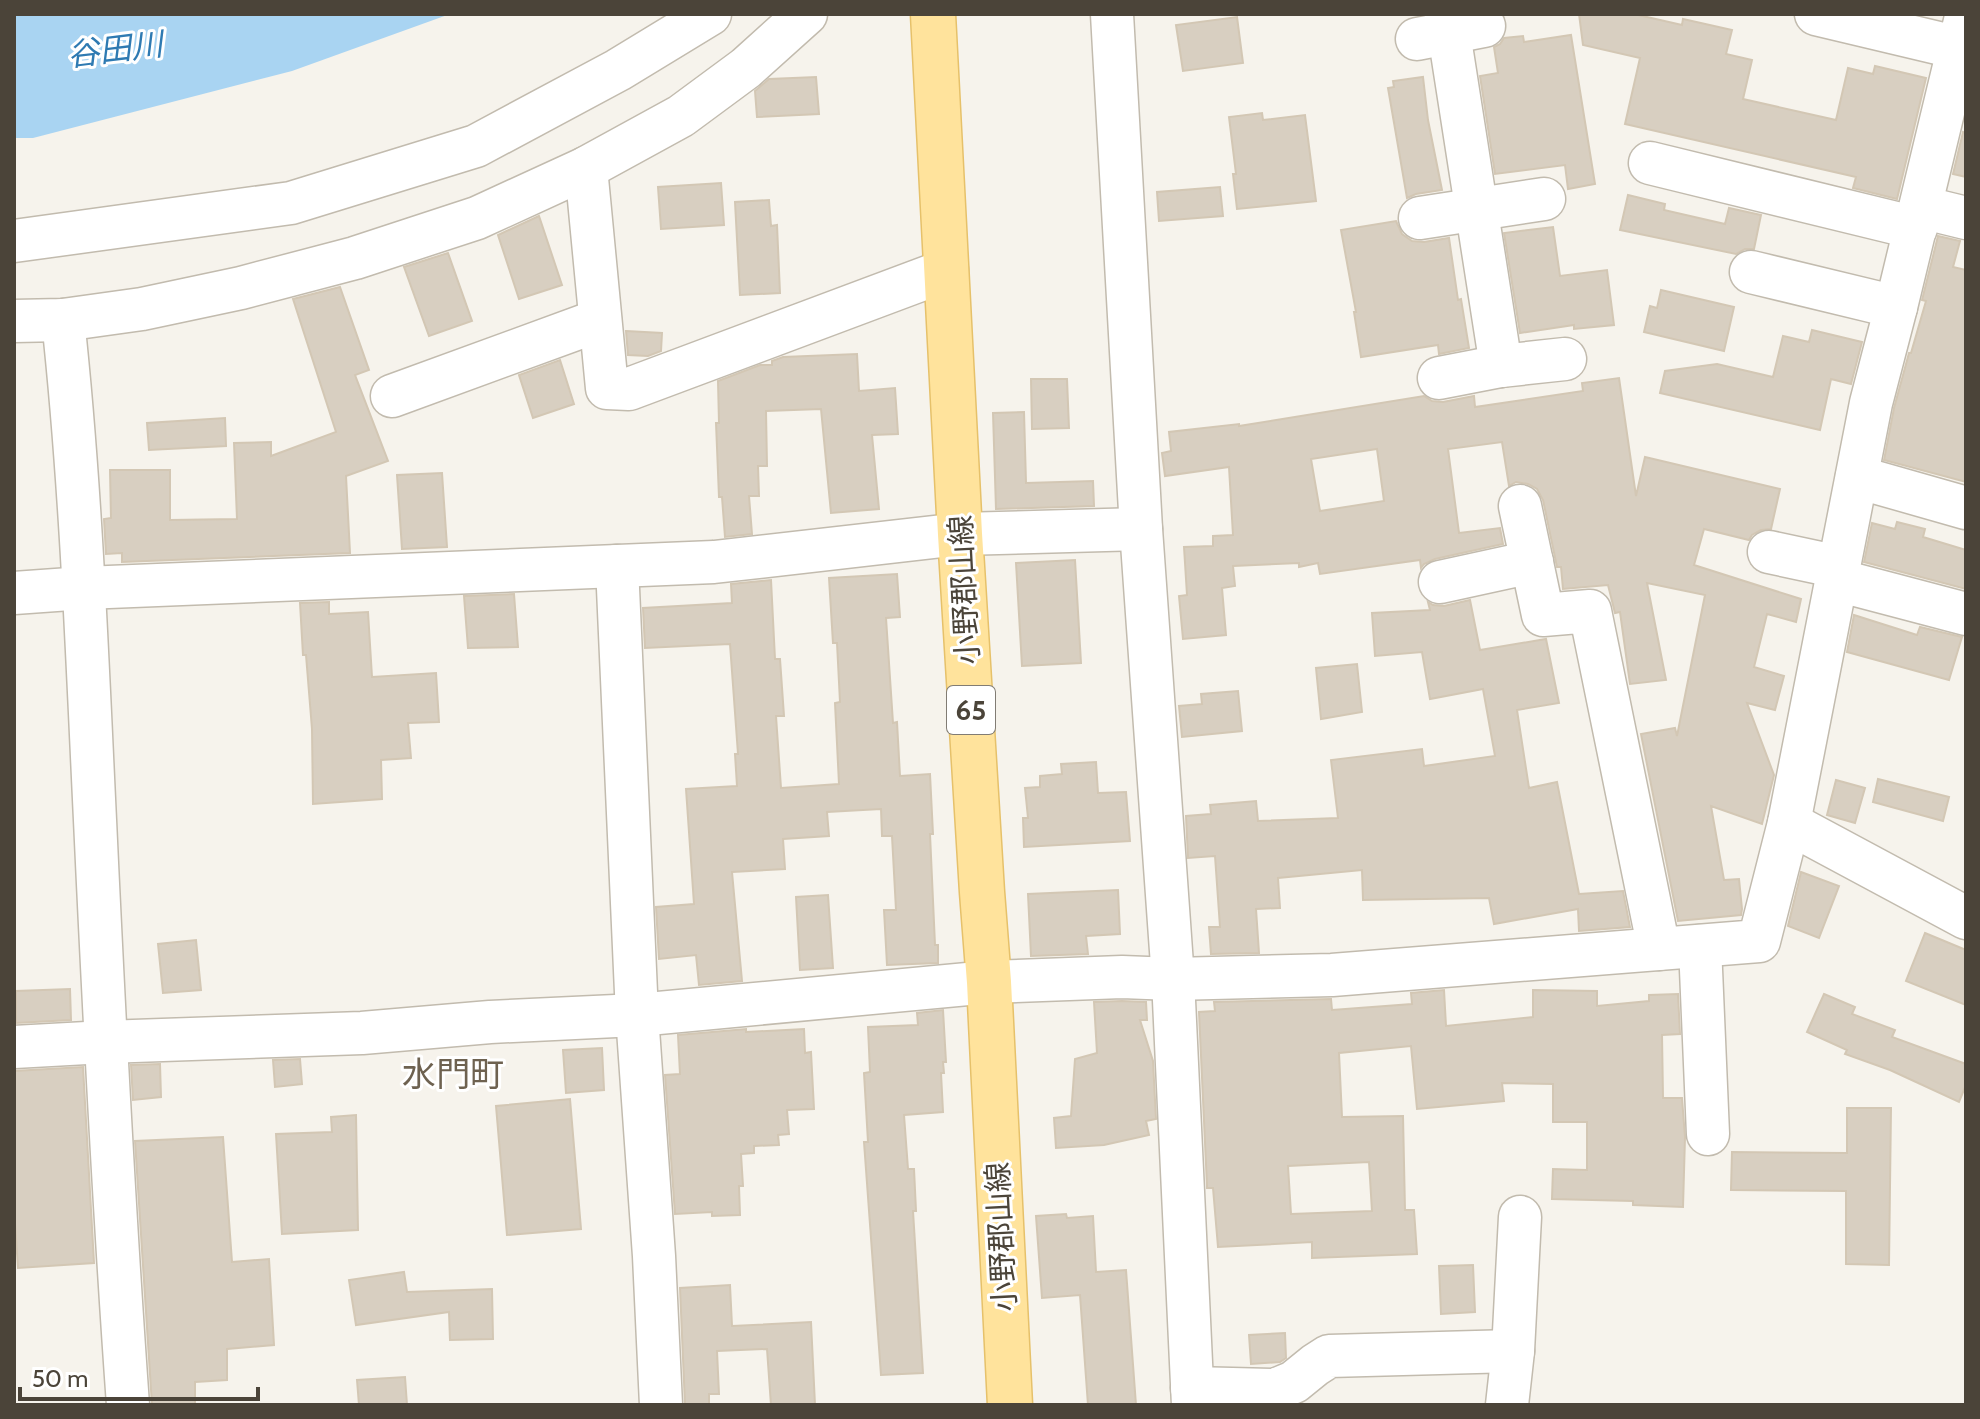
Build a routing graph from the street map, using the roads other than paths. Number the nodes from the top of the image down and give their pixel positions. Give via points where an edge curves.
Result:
1 (710, 14) edge
2 (806, 14) edge
3 (933, 14) edge
4 (1112, 14) edge
5 (1816, 14) edge
6 (1449, 27) edge
7 (1963, 34) edge
8 (1650, 163) dead end
9 (586, 168) junction
10 (1544, 199) dead end
11 (1476, 210) junction
12 (1420, 218) dead end
13 (1918, 218) junction
14 (1966, 218) edge
15 (14, 241) edge
16 (947, 270) junction
17 (1751, 272) dead end
18 (1896, 307) junction
19 (63, 320) junction
20 (600, 320) junction
21 (14, 321) edge
22 (1565, 359) dead end
23 (1501, 366) junction
24 (1439, 378) dead end
25 (392, 396) dead end
26 (1857, 477) junction
27 (1520, 506) dead end
28 (1966, 508) edge
29 (1141, 529) junction
30 (960, 534) junction
31 (1769, 552) dead end
32 (1532, 562) junction
33 (617, 566) junction
34 (1838, 574) junction
35 (1440, 582) dead end
36 (84, 588) junction
37 (14, 593) edge
38 (1966, 614) edge
39 (1789, 823) junction
40 (1966, 918) edge
41 (1679, 948) junction
42 (1173, 979) junction
43 (989, 982) junction
44 (637, 1015) junction
45 (105, 1042) junction
46 (14, 1047) edge
47 (1708, 1134) dead end
48 (1520, 1217) dead end
49 (1513, 1351) junction
50 (1193, 1396) edge
51 (128, 1405) edge
52 (661, 1405) edge
53 (1010, 1405) edge
54 (1507, 1405) edge

1 - 15 street via 476,146 291,203
2 - 9 street via 681,116
3 - 16 main road, 小野郡山線 / 65
4 - 29 street
5 - 7 street
6 - 11 street
7 - 13 street
8 - 13 street
9 - 19 street via 477,218 355,258 241,288
9 - 20 street
10 - 11 street
11 - 12 street
11 - 23 street
13 - 14 street
13 - 18 street
16 - 20 street via 629,389 607,388
16 - 30 main road, 小野郡山線 / 65
17 - 18 street
18 - 26 street
19 - 21 street
19 - 36 street
20 - 25 street
22 - 23 street
23 - 24 street
26 - 28 street
26 - 34 street
27 - 32 street
29 - 30 street
29 - 42 street
30 - 33 street via 714,562
30 - 43 main road, 小野郡山線 / 65
31 - 34 street
32 - 35 street
32 - 41 street via 1543,615 1590,611
33 - 36 street
33 - 44 street
34 - 38 street
34 - 39 street
36 - 37 street
36 - 45 street
39 - 40 street
39 - 41 street via 1759,941
41 - 42 street via 1332,975
41 - 47 street
42 - 43 street
42 - 50 street
43 - 44 street
43 - 53 main road, 小野郡山線 / 65
44 - 45 street via 362,1033
44 - 52 street
45 - 46 street
45 - 51 street
48 - 49 street
49 - 50 street via 1329,1356 1275,1390
49 - 54 street

